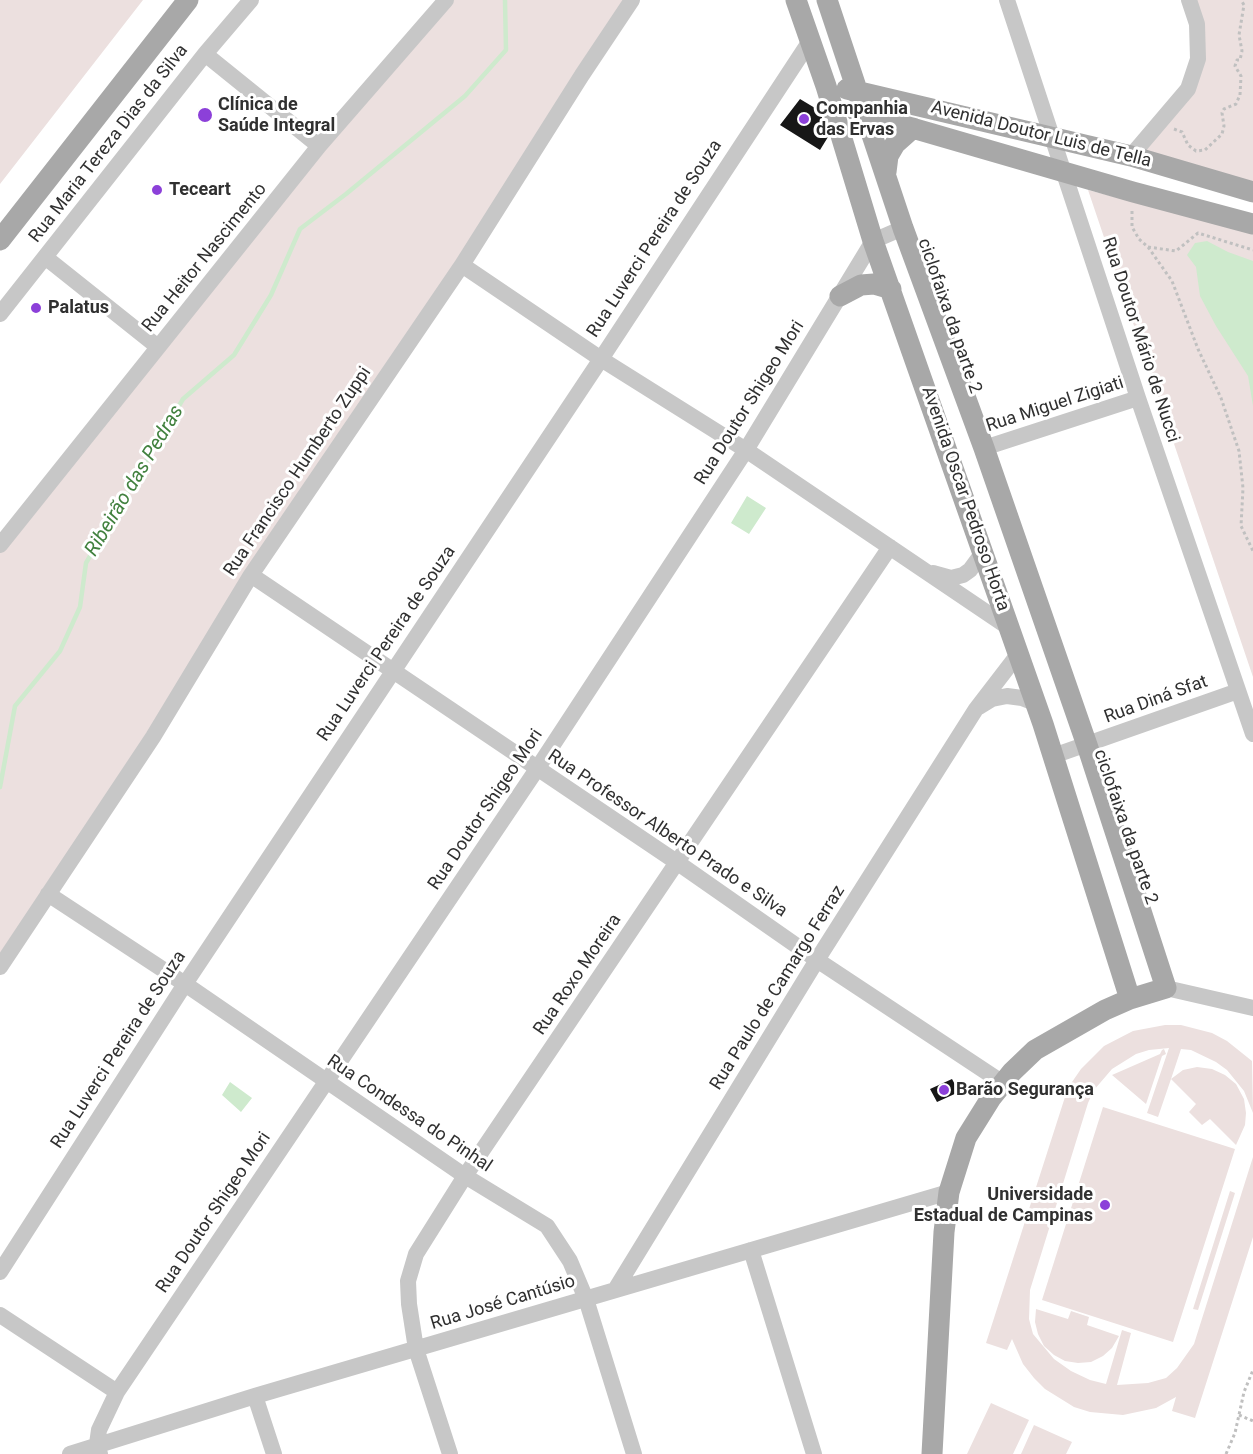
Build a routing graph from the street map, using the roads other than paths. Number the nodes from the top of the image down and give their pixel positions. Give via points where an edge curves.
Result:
1 (188, 0) edge
2 (251, 0) edge
3 (446, 0) edge
4 (632, 0) edge
5 (796, 0) edge
6 (1007, 0) edge
7 (1189, 0) edge
8 (829, 2) edge
9 (810, 41) junction
10 (205, 54) junction
11 (826, 87) junction
12 (856, 90) junction
13 (833, 109) junction
14 (865, 113) junction
15 (913, 128) junction
16 (1053, 137) junction
17 (319, 146) junction
18 (1131, 156) junction
19 (1064, 171) junction
20 (886, 172) junction
21 (1253, 192) edge
22 (1253, 224) edge
23 (903, 228) junction
24 (0, 240) edge
25 (873, 241) junction
26 (45, 257) junction
27 (462, 264) junction
28 (891, 289) junction
29 (840, 296) junction
30 (0, 314) edge
31 (158, 347) junction
32 (601, 359) junction
33 (1138, 398) junction
34 (984, 448) junction
35 (746, 450) junction
36 (0, 545) edge
37 (890, 547) junction
38 (984, 551) junction
39 (923, 571) junction
40 (251, 575) junction
41 (1011, 629) junction
42 (1018, 653) junction
43 (393, 669) junction
44 (1238, 691) junction
45 (1035, 703) junction
46 (976, 709) junction
47 (1253, 734) edge
48 (1087, 745) junction
49 (1053, 756) junction
50 (537, 768) junction
51 (678, 863) junction
52 (48, 894) junction
53 (817, 960) junction
54 (0, 967) edge
55 (185, 984) junction
56 (1166, 988) junction
57 (1130, 999) junction
58 (1253, 1008) edge
59 (326, 1082) junction
60 (1003, 1083) junction
61 (465, 1176) junction
62 (949, 1192) junction
63 (751, 1250) junction
64 (0, 1272) edge
65 (615, 1290) junction
66 (586, 1299) junction
67 (0, 1315) edge
68 (416, 1349) junction
69 (117, 1392) junction
70 (255, 1396) junction
71 (99, 1449) edge
72 (70, 1454) edge
73 (274, 1454) edge
74 (450, 1454) edge
75 (634, 1454) edge
76 (814, 1454) edge
77 (932, 1454) edge

1 - 24 main road
2 - 10 street, Rua Maria Tereza Dias da Silva
3 - 17 street, Rua Heitor Nascimento
4 - 27 street, Rua Francisco Humberto Zuppi
5 - 9 main road, Avenida Oscar Pedroso Horta
6 - 16 street, Rua Doutor Mário de Nucci
7 - 18 street via 1197,24 1198,59 1188,89
8 - 12 main road, Avenida Oscar Pedroso Horta
9 - 11 main road, Avenida Oscar Pedroso Horta
9 - 32 street, Rua Luverci Pereira de Souza
10 - 17 street
10 - 26 street, Rua Maria Tereza Dias da Silva
11 - 12 main road, Avenida Doutor Luis de Tella
11 - 13 main road, Avenida Oscar Pedroso Horta
12 - 14 main road, Avenida Oscar Pedroso Horta
12 - 16 main road, Avenida Doutor Luis de Tella
13 - 14 main road, Avenida Doutor Luis de Tella
13 - 25 main road, Avenida Oscar Pedroso Horta
14 - 15 main road, Avenida Doutor Luis de Tella
14 - 20 main road, Avenida Oscar Pedroso Horta
15 - 19 main road, Avenida Doutor Luis de Tella
15 - 20 main road via 895,144
16 - 18 main road, Avenida Doutor Luis de Tella
16 - 19 street, Rua Doutor Mário de Nucci
17 - 31 street, Rua Heitor Nascimento
18 - 21 main road, Avenida Doutor Luis de Tella
19 - 22 main road, Avenida Doutor Luis de Tella
19 - 33 street, Rua Doutor Mário de Nucci
20 - 23 main road, Avenida Oscar Pedroso Horta
23 - 25 street
23 - 34 main road, Avenida Oscar Pedroso Horta
25 - 28 main road, Avenida Oscar Pedroso Horta
25 - 29 street, Rua Doutor Shigeo Mori
26 - 30 street, Rua Maria Tereza Dias da Silva
26 - 31 street
27 - 32 street
27 - 40 street, Rua Francisco Humberto Zuppi
28 - 29 main road via 861,285
28 - 38 main road, Avenida Oscar Pedroso Horta
29 - 35 street, Rua Doutor Shigeo Mori
31 - 36 street, Rua Heitor Nascimento
32 - 35 street
32 - 43 street, Rua Luverci Pereira de Souza
33 - 34 street, Rua Miguel Zigiati
33 - 44 street, Rua Doutor Mário de Nucci
34 - 48 main road, Avenida Oscar Pedroso Horta
35 - 37 street
35 - 50 street, Rua Doutor Shigeo Mori
37 - 39 street
37 - 51 street, Rua Roxo Moreira
38 - 39 street via 963,575 951,578
38 - 41 main road, Avenida Oscar Pedroso Horta
39 - 41 street
40 - 43 street, Rua Professor Alberto Prado e Silva
40 - 52 street, Rua Francisco Humberto Zuppi via 153,737
41 - 42 main road, Avenida Oscar Pedroso Horta
42 - 45 main road, Avenida Oscar Pedroso Horta
42 - 46 street, Rua Paulo de Camargo Ferraz
43 - 50 street, Rua Professor Alberto Prado e Silva
43 - 55 street, Rua Luverci Pereira de Souza
44 - 47 street, Rua Doutor Mário de Nucci
44 - 48 street, Rua Diná Sfat
45 - 46 street via 1007,696 992,699
45 - 49 main road, Avenida Oscar Pedroso Horta
46 - 53 street, Rua Paulo de Camargo Ferraz
48 - 49 street, Rua Diná Sfat
48 - 56 main road, Avenida Oscar Pedroso Horta
49 - 57 main road, Avenida Oscar Pedroso Horta
50 - 51 street, Rua Professor Alberto Prado e Silva
50 - 59 street, Rua Doutor Shigeo Mori
51 - 53 street, Rua Professor Alberto Prado e Silva
51 - 61 street, Rua Roxo Moreira
52 - 54 street, Rua Francisco Humberto Zuppi
52 - 55 street, Rua Condessa do Pinhal
53 - 60 street, Rua Professor Alberto Prado e Silva
53 - 65 street, Rua Paulo de Camargo Ferraz
55 - 59 street, Rua Condessa do Pinhal
55 - 64 street, Rua Luverci Pereira de Souza
56 - 57 main road
56 - 58 street
57 - 60 main road via 1084,1020 1035,1050
59 - 61 street, Rua Condessa do Pinhal
59 - 69 street, Rua Doutor Shigeo Mori
60 - 62 main road via 966,1138
61 - 66 street, Rua Condessa do Pinhal via 547,1226 570,1261
61 - 68 street, Rua Roxo Moreira via 416,1254 408,1281
62 - 63 street, Rua José Cantúsio
62 - 77 main road
63 - 65 street, Rua José Cantúsio
63 - 76 street
65 - 66 street, Rua José Cantúsio
66 - 68 street, Rua José Cantúsio
66 - 75 street, Rua Condessa do Pinhal
67 - 69 street
68 - 70 street, Rua José Cantúsio
68 - 74 street, Rua Roxo Moreira
69 - 71 street, Rua Doutor Shigeo Mori via 99,1430
70 - 71 street, Rua José Cantúsio
70 - 73 street
71 - 72 street, Rua José Cantúsio

